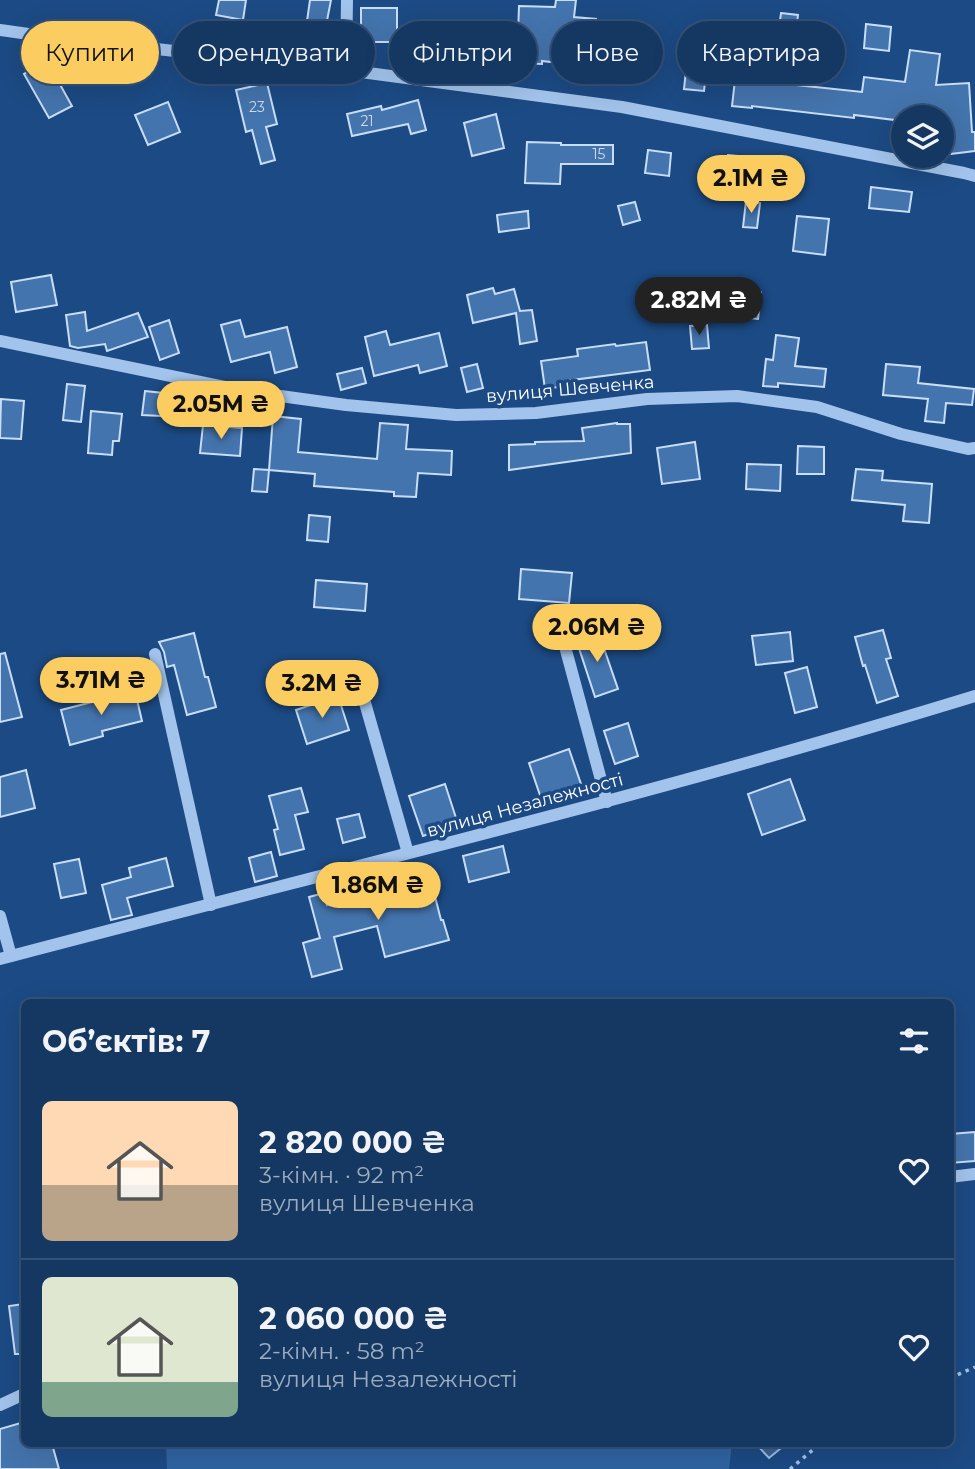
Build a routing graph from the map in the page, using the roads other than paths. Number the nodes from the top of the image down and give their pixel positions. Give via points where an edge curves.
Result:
1 (347, 0) edge
2 (347, 21) edge
3 (0, 30) edge
4 (173, 51) edge
5 (375, 74) edge
6 (975, 176) edge
7 (0, 341) edge
8 (975, 448) edge
9 (560, 628) dead end
10 (155, 654) dead end
11 (360, 689) dead end
12 (975, 696) edge
13 (607, 802) junction
14 (408, 853) junction
15 (211, 905) junction
16 (0, 916) edge
17 (5, 958) edge
18 (975, 1174) edge
19 (954, 1177) edge
20 (21, 1395) edge
21 (0, 1405) edge

1 - 2 street
3 - 4 street
5 - 6 street via 622,107
7 - 8 street, вулиця Шевченка via 244,391 346,405 456,415 737,396 817,407 901,433
9 - 13 street
10 - 15 street
11 - 14 street
12 - 13 street, вулиця Незалежності
13 - 14 street, вулиця Незалежності
14 - 15 street, вулиця Незалежності
15 - 17 street, вулиця Незалежності
16 - 17 street
18 - 19 street
20 - 21 street

